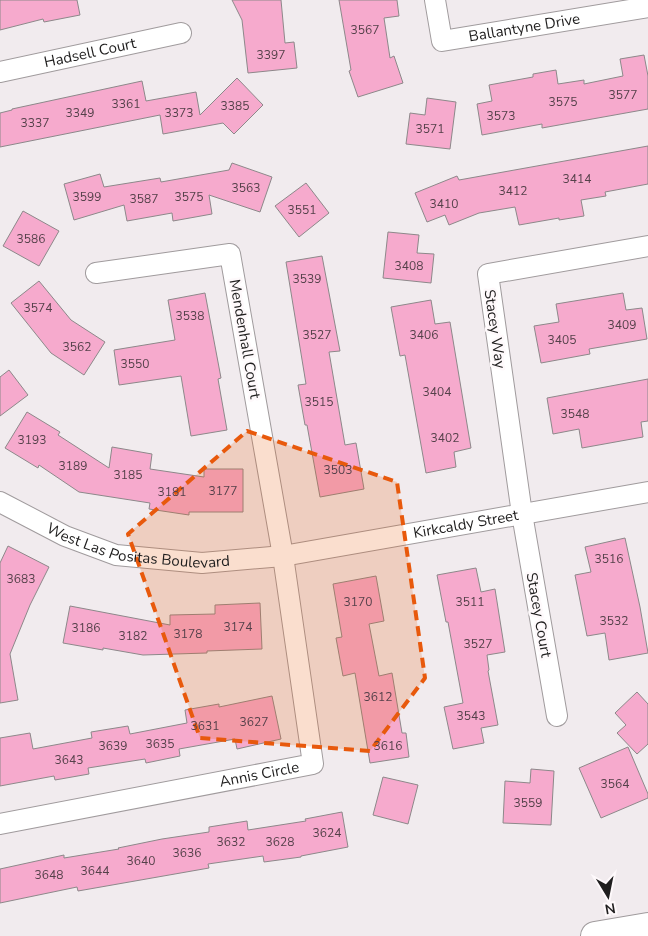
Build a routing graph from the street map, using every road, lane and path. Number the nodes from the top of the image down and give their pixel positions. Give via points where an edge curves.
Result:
1 (436, 0) edge
2 (648, 8) edge
3 (181, 33) dead end
4 (0, 72) edge
5 (648, 246) edge
6 (96, 273) dead end
7 (648, 492) edge
8 (0, 502) edge
9 (522, 514) junction
10 (283, 556) junction
11 (557, 716) dead end
12 (0, 824) edge
13 (648, 927) edge
14 (595, 936) edge

1 - 2 street, Ballantyne Drive via 442,41
3 - 4 street, Hadsell Court
5 - 9 street, Stacey Way via 488,274
6 - 10 street, Mendenhall Court via 230,254
7 - 9 street, Kirkcaldy Street
8 - 10 street, West Las Positas Boulevard via 65,536 116,555 202,563
9 - 10 street, Kirkcaldy Street
9 - 11 street, Stacey Court
10 - 12 street, Annis Circle via 313,764
13 - 14 highway

